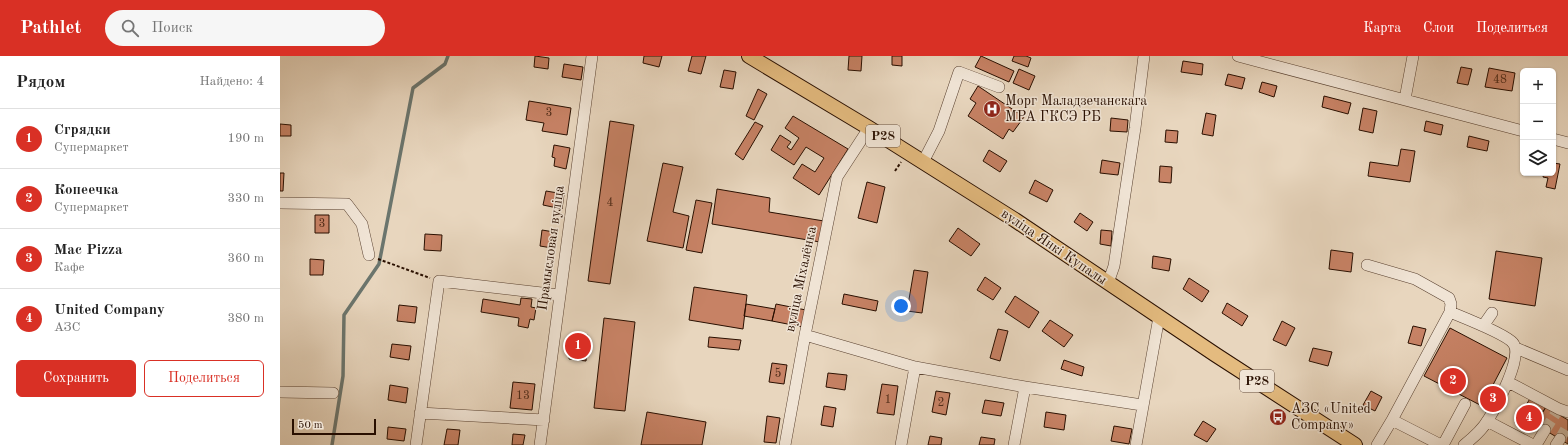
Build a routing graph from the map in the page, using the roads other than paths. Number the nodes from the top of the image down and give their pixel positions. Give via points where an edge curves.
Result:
1 (592, 56) edge
2 (749, 56) edge
3 (1144, 56) edge
4 (1238, 56) edge
5 (1413, 56) edge
6 (999, 87) dead end
7 (1405, 99) junction
8 (869, 128) junction
9 (1520, 130) edge
10 (1556, 140) edge
11 (1568, 143) edge
12 (923, 162) junction
13 (280, 202) edge
14 (369, 255) dead end
15 (1367, 265) dead end
16 (1108, 283) junction
17 (559, 295) junction
18 (1450, 312) junction
19 (1492, 313) dead end
20 (1159, 317) junction
21 (1483, 326) junction
22 (805, 335) junction
23 (1516, 348) junction
24 (915, 367) junction
25 (1568, 370) edge
26 (1508, 382) junction
27 (1025, 387) junction
28 (280, 392) edge
29 (333, 393) dead end
30 (1465, 404) dead end
31 (1142, 405) junction
32 (1561, 411) edge
33 (420, 412) junction
34 (544, 420) junction
35 (1392, 420) junction
36 (1487, 421) junction
37 (1545, 430) tunnel mouth
38 (416, 445) edge
39 (540, 445) edge
40 (785, 445) edge
41 (901, 445) edge
42 (1014, 445) edge
43 (1136, 445) edge
44 (1355, 445) edge
45 (1377, 445) edge
46 (1442, 445) edge
47 (1464, 445) edge
48 (1534, 445) edge

1 - 17 street, Прамысловая вуліца
2 - 8 main road, вуліца Янкі Купалы / Р28
3 - 16 street via 1114,266
4 - 7 street
5 - 7 street
6 - 12 street via 959,72 938,132
7 - 9 street
8 - 12 main road, вуліца Янкі Купалы / Р28
8 - 22 street, вуліца Міхалёнка via 837,177
10 - 11 street
12 - 16 main road, вуліца Янкі Купалы / Р28
13 - 14 street via 347,204 362,224
15 - 18 street via 1415,279 1449,298
16 - 20 main road, вуліца Янкі Купалы / Р28
17 - 33 street via 439,281
17 - 34 street, Прамысловая вуліца
18 - 21 street
18 - 35 street
19 - 21 street
20 - 31 street
20 - 44 main road, вуліца Янкі Купалы / Р28
21 - 23 street via 1513,342
22 - 24 street
22 - 40 street, вуліца Міхалёнка
23 - 25 street
23 - 26 street
24 - 27 street
24 - 41 street
26 - 32 street
26 - 36 street
27 - 31 street
27 - 42 street
28 - 29 street
30 - 46 street
31 - 43 street
33 - 34 street
33 - 38 street
34 - 39 street, Прамысловая вуліца
35 - 45 street
35 - 46 street
36 - 47 street
36 - 48 street
37 - 48 street

